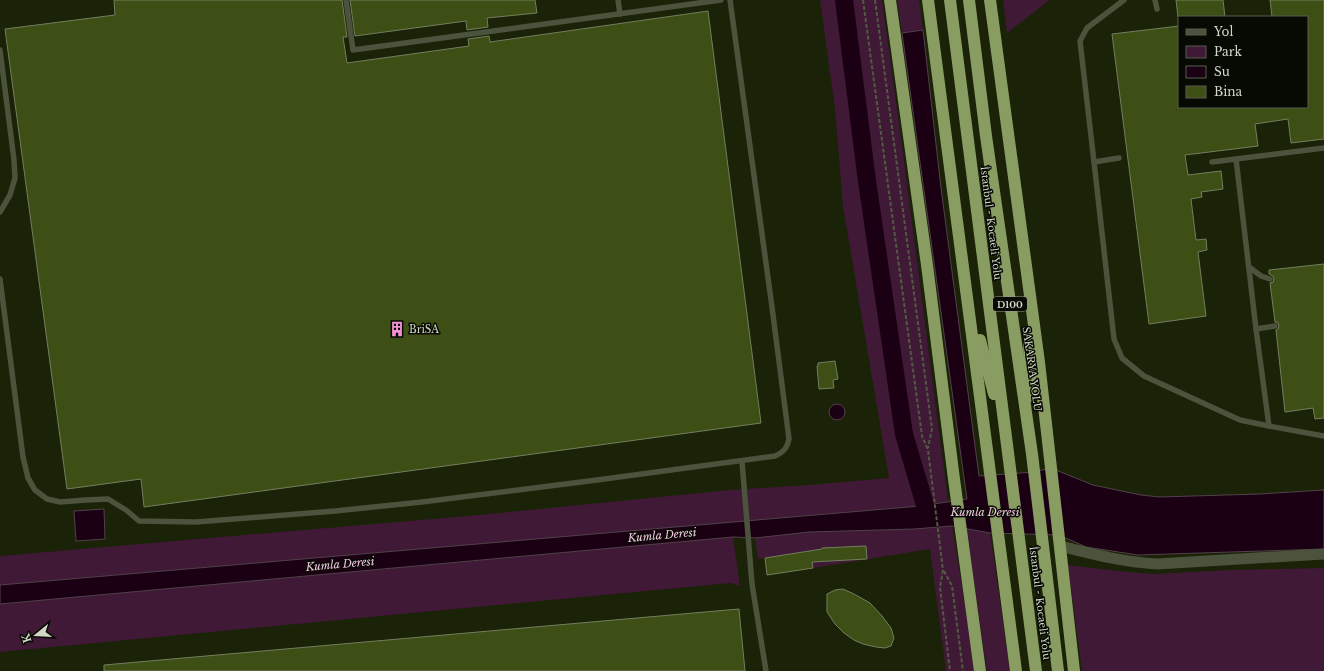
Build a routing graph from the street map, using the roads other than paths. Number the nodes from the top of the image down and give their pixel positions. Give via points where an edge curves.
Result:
1 (346, 0) edge
2 (618, 0) edge
3 (720, 0) edge
4 (730, 0) edge
5 (890, 0) edge
6 (950, 0) edge
7 (969, 0) edge
8 (1124, 0) edge
9 (1155, 0) edge
10 (930, 1) edge
11 (990, 1) edge
12 (1157, 9) dead end
13 (620, 14) junction
14 (0, 50) edge
15 (1324, 148) edge
16 (1119, 158) dead end
17 (1236, 159) junction
18 (1094, 162) junction
19 (1212, 162) dead end
20 (0, 212) edge
21 (1249, 267) junction
22 (0, 279) edge
23 (1270, 279) dead end
24 (1027, 281) junction
25 (968, 297) junction
26 (1275, 326) dead end
27 (1256, 329) junction
28 (1268, 426) junction
29 (1324, 436) edge
30 (1006, 440) junction
31 (1032, 454) junction
32 (742, 461) junction
33 (1059, 541) junction
34 (1324, 554) edge
35 (766, 671) edge
36 (980, 671) edge
37 (1016, 671) edge
38 (1036, 671) edge
39 (1058, 671) edge
40 (1074, 671) edge

1 - 13 lane via 353,50
2 - 13 lane
3 - 13 lane
4 - 32 lane via 789,439 788,446 775,456
5 - 36 highway
6 - 30 highway, İstanbul - Kocaeli Yolu / D100
7 - 31 highway, SAKARYA YOLU / D100
8 - 18 lane via 1087,28 1080,41
9 - 12 lane
10 - 25 highway
11 - 24 highway
14 - 20 lane via 15,178 10,195
15 - 17 lane
16 - 18 lane
17 - 19 lane
17 - 21 lane
18 - 28 lane via 1114,339 1122,358 1144,376 1240,420
21 - 23 lane
21 - 27 lane
22 - 32 lane via 23,457 28,478 35,490 47,499 60,502 108,499 139,521 196,522 422,502
24 - 31 highway
24 - 33 highway via 1039,362
25 - 30 highway
25 - 37 highway
26 - 27 lane
27 - 28 lane
28 - 29 lane
30 - 38 highway, İstanbul - Kocaeli Yolu / D100
31 - 39 highway, SAKARYA YOLU / D100
32 - 35 lane via 752,584
33 - 34 street via 1116,560 1157,564
33 - 40 highway

